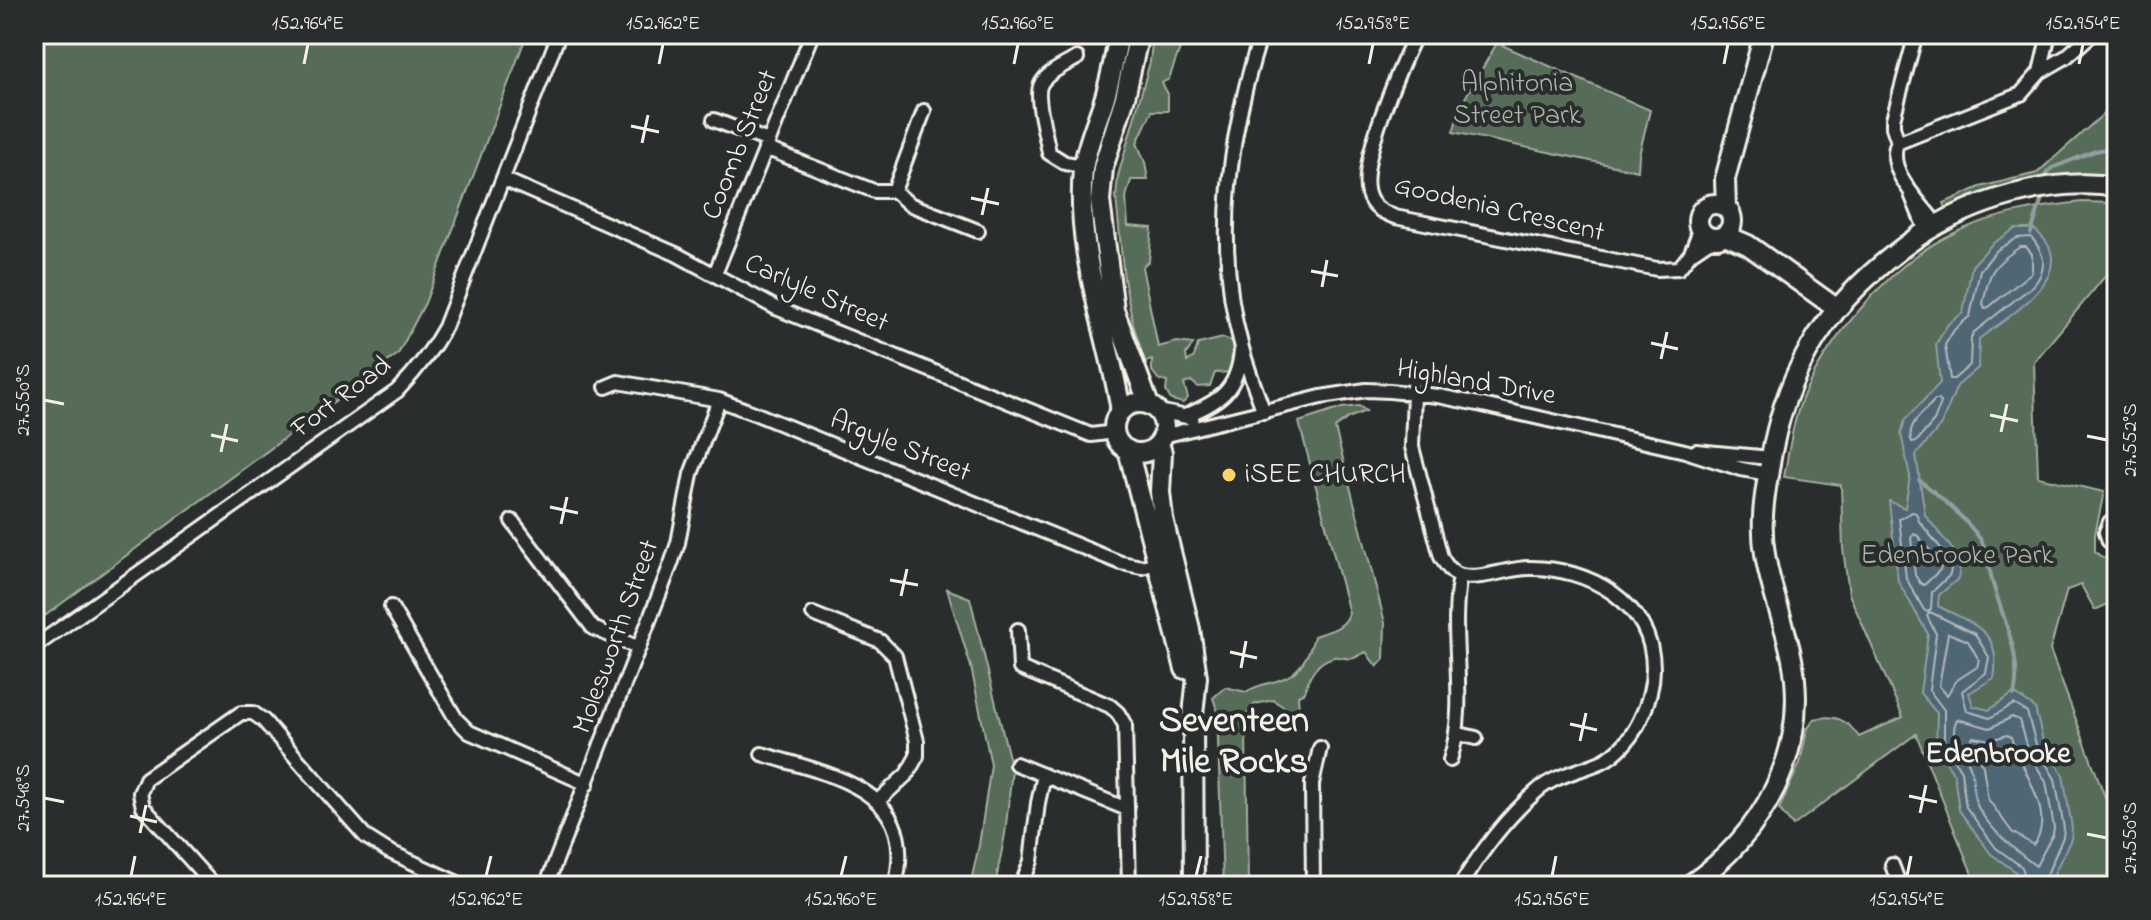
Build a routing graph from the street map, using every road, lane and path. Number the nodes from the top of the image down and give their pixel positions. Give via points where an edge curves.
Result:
1 (559, 34) edge
2 (812, 34) edge
3 (1119, 34) edge
4 (1139, 34) edge
5 (1261, 34) edge
6 (1416, 34) edge
7 (1764, 34) edge
8 (1916, 34) edge
9 (2049, 34) edge
10 (2092, 34) edge
11 (1077, 58) dead end
12 (2040, 72) junction
13 (924, 111) dead end
14 (714, 120) dead end
15 (1898, 142) junction
16 (767, 144) junction
17 (1083, 166) junction
18 (503, 179) junction
19 (2117, 187) edge
20 (894, 191) junction
21 (1718, 223) junction
22 (1931, 228) junction
23 (978, 231) dead end
24 (715, 274) junction
25 (1836, 308) junction
26 (1242, 348) junction
27 (606, 387) dead end
28 (1414, 393) junction
29 (719, 400) junction
30 (1153, 408) junction
31 (1121, 411) junction
32 (1264, 412) junction
33 (1185, 416) junction
34 (1210, 423) junction
35 (1115, 432) junction
36 (1161, 440) junction
37 (1128, 450) junction
38 (1769, 466) junction
39 (2117, 518) edge
40 (512, 521) dead end
41 (2117, 545) edge
42 (1166, 561) junction
43 (1460, 576) junction
44 (391, 607) dead end
45 (813, 614) dead end
46 (1018, 630) dead end
47 (34, 647) edge
48 (639, 648) junction
49 (1459, 734) junction
50 (1476, 738) dead end
51 (1320, 748) dead end
52 (762, 754) dead end
53 (1450, 760) dead end
54 (1016, 764) dead end
55 (1044, 775) junction
56 (587, 784) junction
57 (879, 800) junction
58 (1127, 809) junction
59 (1892, 865) dead end
60 (205, 883) edge
61 (464, 886) edge
62 (546, 886) edge
63 (895, 886) edge
64 (1021, 886) edge
65 (1129, 886) edge
66 (1194, 886) edge
67 (1313, 886) edge
68 (1460, 886) edge
69 (1688, 886) edge
70 (1900, 886) edge

1 - 18 street, Fort Road
2 - 16 street, Coomb Street
3 - 17 main road
4 - 30 main road via 1103,168 1100,201 1114,310
5 - 26 street via 1244,86 1230,166 1227,227 1232,302
6 - 21 street, Goodenia Crescent via 1387,100 1366,176 1368,196 1378,210 1657,269 1679,268
7 - 21 main road
8 - 15 street via 1892,122
9 - 12 street
10 - 12 street
11 - 17 street via 1039,85 1039,96 1049,153
12 - 15 street via 2017,96
13 - 20 street
14 - 16 street
15 - 22 street via 1894,163
16 - 20 street via 874,191
16 - 24 street, Coomb Street
17 - 31 main road via 1087,265
18 - 24 street, Carlyle Street
18 - 47 street, Fort Road via 445,327 397,391
19 - 22 main road via 2035,190 1997,199
20 - 23 street via 909,204
21 - 25 main road
22 - 25 main road via 1890,256
24 - 35 street, Carlyle Street via 776,308 1091,435
25 - 38 main road via 1791,381
26 - 32 street
26 - 33 street via 1240,367 1223,397
27 - 29 street, Argyle Street via 618,382
28 - 32 street, Highland Drive via 1366,390
28 - 38 street, Highland Drive via 1685,451 1741,469
28 - 43 street via 1412,447 1441,557
29 - 42 street, Argyle Street via 1121,563 1142,567
29 - 48 street, Molesworth Street via 691,474 678,543
30 - 31 main road via 1134,404
30 - 33 street, Highland Drive
30 - 36 main road via 1164,423
31 - 35 main road
32 - 34 street, Highland Drive
33 - 34 street, Highland Drive
34 - 36 street, Highland Drive
35 - 37 main road
36 - 37 main road via 1145,452
36 - 42 main road
37 - 42 main road
38 - 69 main road via 1762,510 1765,554 1792,656 1795,728 1781,776 1752,829
39 - 41 street via 2106,532
40 - 48 street via 593,628
42 - 66 main road via 1193,715
43 - 49 street via 1455,602
43 - 68 street via 1527,568 1584,576 1611,589 1634,612 1651,649 1653,668 1642,718 1628,738 1606,760 1538,790 1476,859
44 - 56 street via 456,719 469,732
45 - 57 street via 880,641 895,656 917,756 907,774
46 - 58 street via 1020,668 1118,713 1125,725
48 - 56 street, Molesworth Street
49 - 50 street
49 - 53 street
51 - 67 street via 1312,784
52 - 57 street via 848,781
54 - 55 street
55 - 58 street
55 - 64 street via 1031,861
56 - 62 street, Molesworth Street
57 - 63 street via 896,832
58 - 65 street
59 - 70 street
60 - 61 street via 143,807 140,793 146,779 241,713 253,713 366,837

